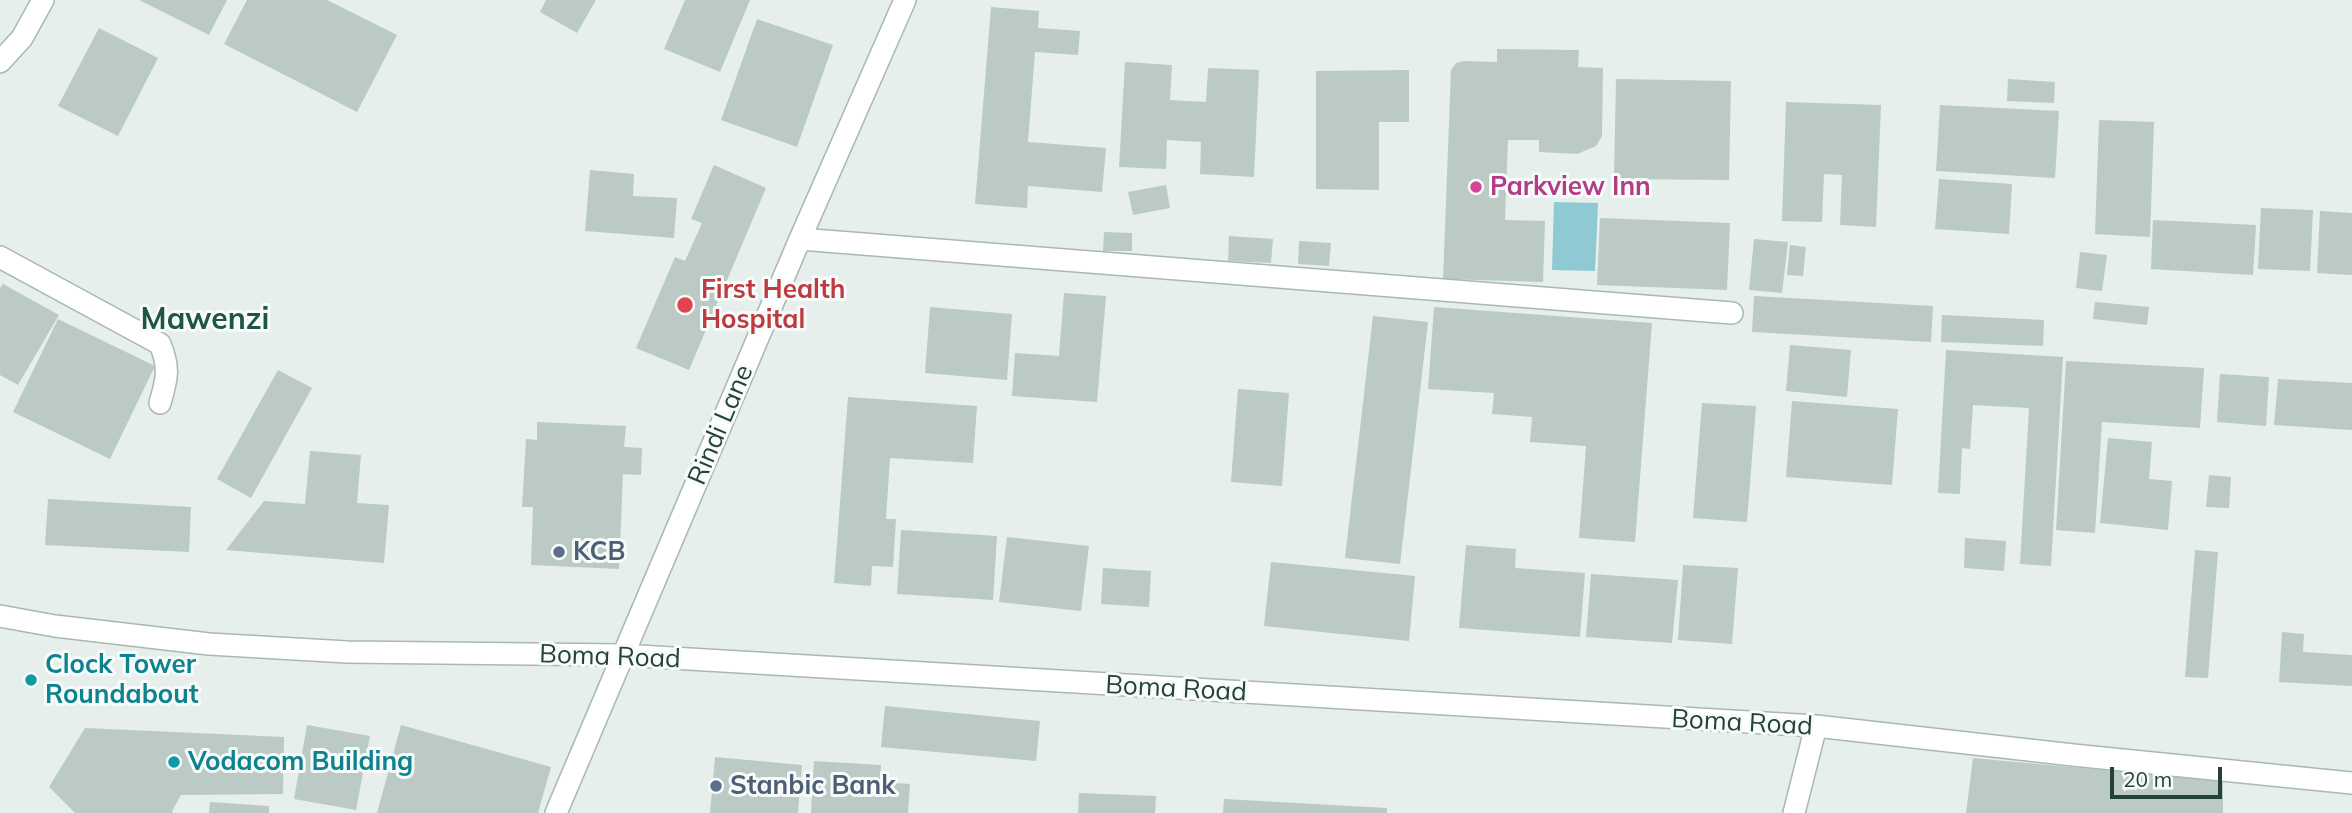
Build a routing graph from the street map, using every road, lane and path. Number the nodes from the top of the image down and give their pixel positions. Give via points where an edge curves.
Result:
1 (43, 0) edge
2 (905, 0) edge
3 (0, 62) edge
4 (800, 239) junction
5 (0, 257) edge
6 (1732, 313) dead end
7 (160, 403) dead end
8 (0, 617) edge
9 (622, 655) junction
10 (1816, 726) junction
11 (2352, 783) edge
12 (556, 813) edge
13 (1794, 813) edge

1 - 3 street via 22,38
2 - 4 street, Rindi Lane
4 - 6 street
4 - 9 street, Rindi Lane
5 - 7 street via 160,344 167,360 167,379
8 - 9 street, Boma Road via 209,644 346,652
9 - 10 street, Boma Road
9 - 12 street, Rindi Lane
10 - 11 street, Boma Road
10 - 13 street

